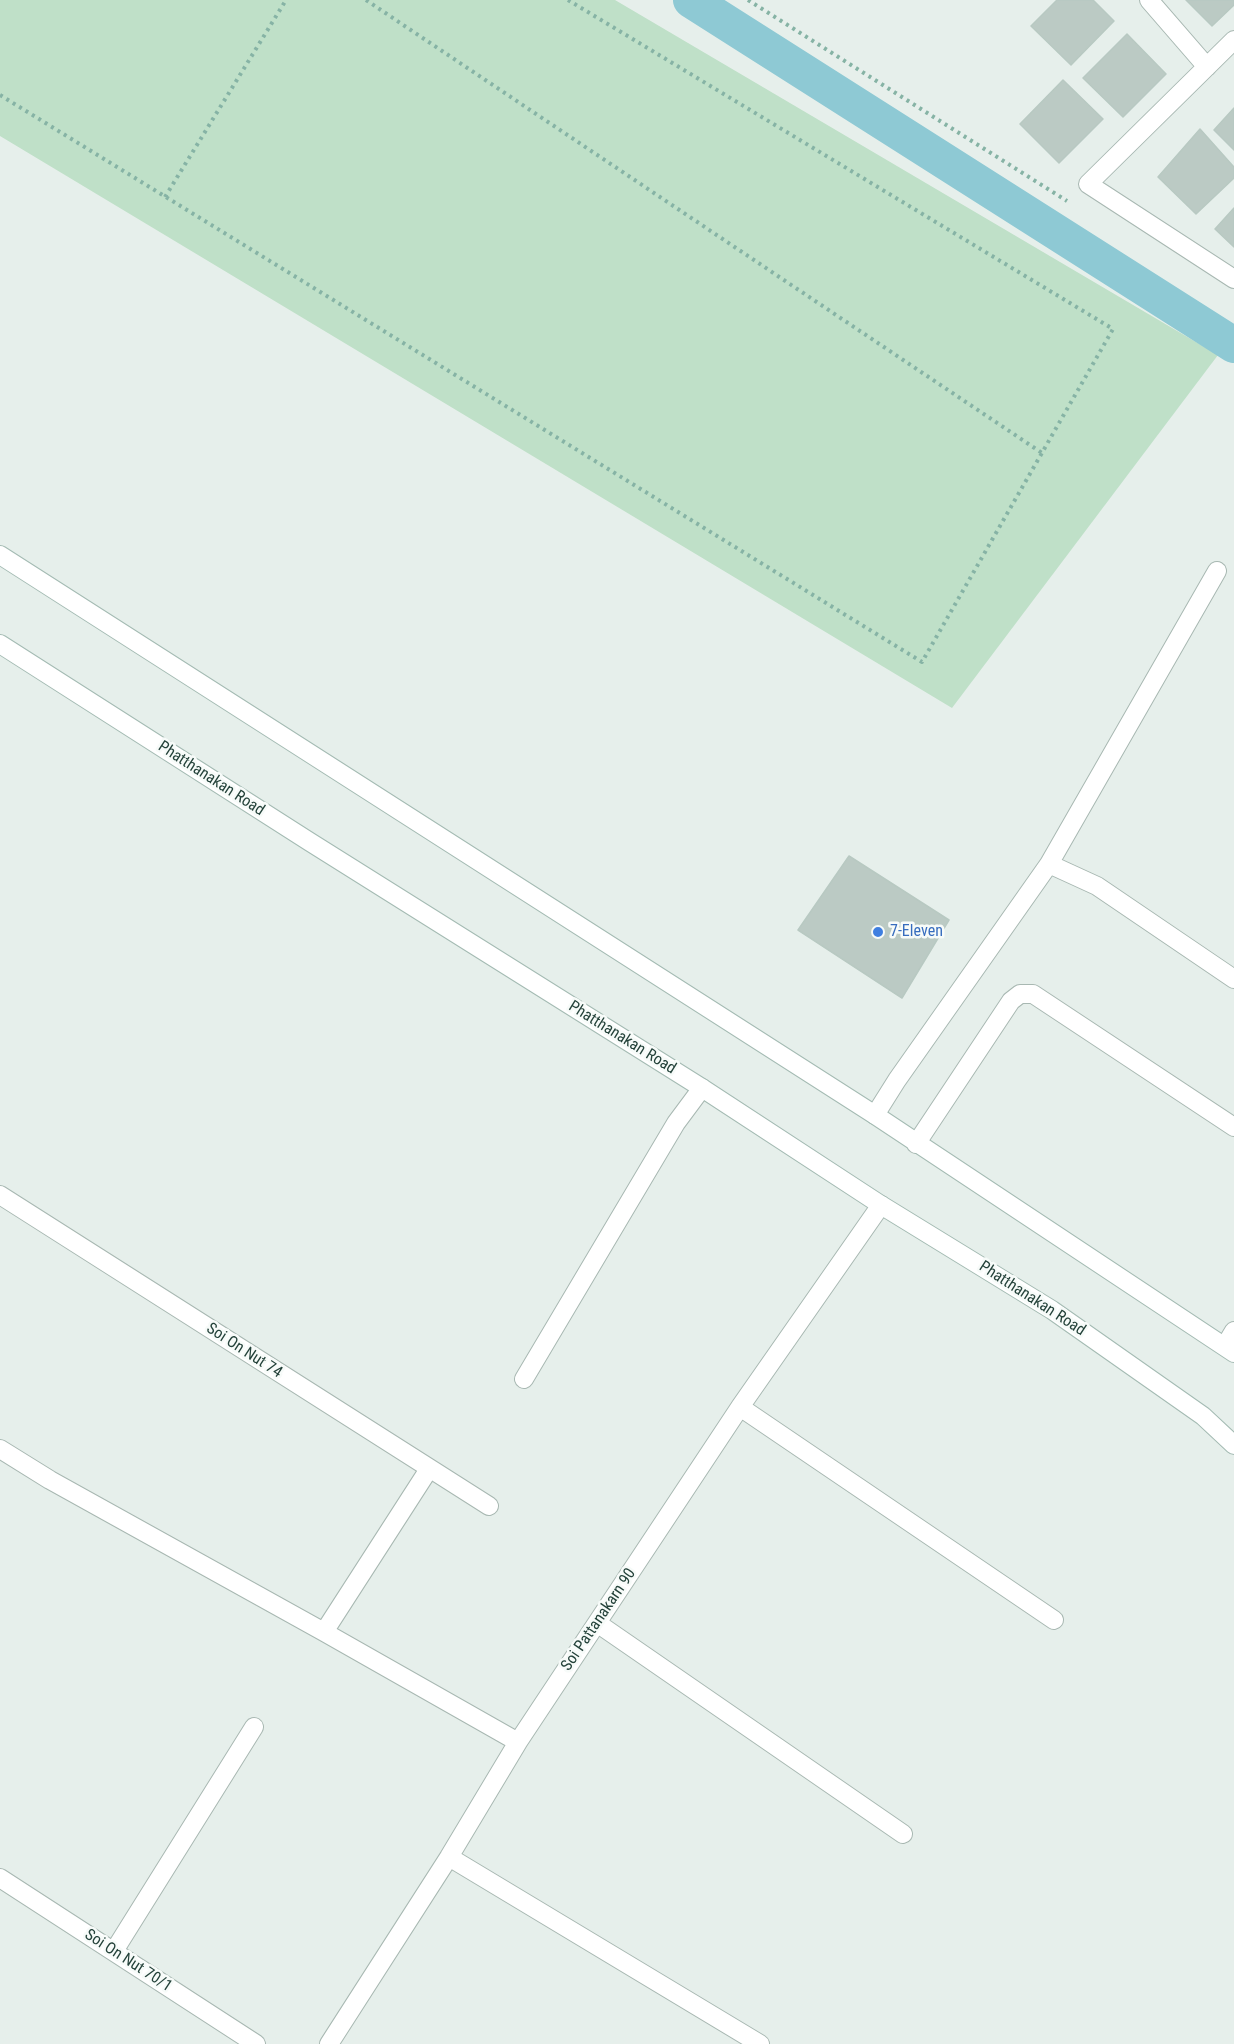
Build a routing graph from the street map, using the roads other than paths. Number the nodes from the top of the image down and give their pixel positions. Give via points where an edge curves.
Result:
1 (1149, 0) edge
2 (1234, 40) edge
3 (1207, 67) junction
4 (1234, 279) edge
5 (0, 555) edge
6 (1217, 571) dead end
7 (0, 644) edge
8 (1049, 864) junction
9 (1234, 979) edge
10 (702, 1088) junction
11 (875, 1115) junction
12 (1234, 1127) edge
13 (916, 1144) junction
14 (0, 1195) edge
15 (881, 1205) junction
16 (1231, 1343) edge
17 (524, 1379) dead end
18 (740, 1407) junction
19 (1234, 1445) edge
20 (0, 1449) edge
21 (429, 1469) junction
22 (489, 1506) dead end
23 (1054, 1620) dead end
24 (597, 1623) junction
25 (324, 1632) junction
26 (254, 1727) dead end
27 (518, 1742) junction
28 (903, 1834) dead end
29 (449, 1857) junction
30 (0, 1878) edge
31 (114, 1951) junction
32 (256, 2044) edge
33 (329, 2044) edge
34 (760, 2044) edge

1 - 3 street
2 - 3 street
3 - 4 street via 1088,184
5 - 11 street
6 - 8 street
7 - 10 street, Phatthanakan Road
8 - 9 street via 1097,885
8 - 11 street
10 - 15 street, Phatthanakan Road
10 - 17 street via 676,1123
11 - 13 street
12 - 13 street via 1033,994 1020,994 1011,1001
13 - 16 street
14 - 21 street, Soi On Nut 74
15 - 18 street, Soi Pattanakarn 90
15 - 19 street, Phatthanakan Road via 1052,1310 1203,1416
18 - 23 street
18 - 24 street, Soi Pattanakarn 90
20 - 25 street
21 - 22 street, Soi On Nut 74
21 - 25 street
24 - 27 street, Soi Pattanakarn 90
24 - 28 street
25 - 27 street
26 - 31 street
27 - 29 street, Soi Pattanakarn 90
29 - 33 street, Soi Pattanakarn 90
29 - 34 street
30 - 31 street, Soi On Nut 70/1
31 - 32 street, Soi On Nut 70/1

